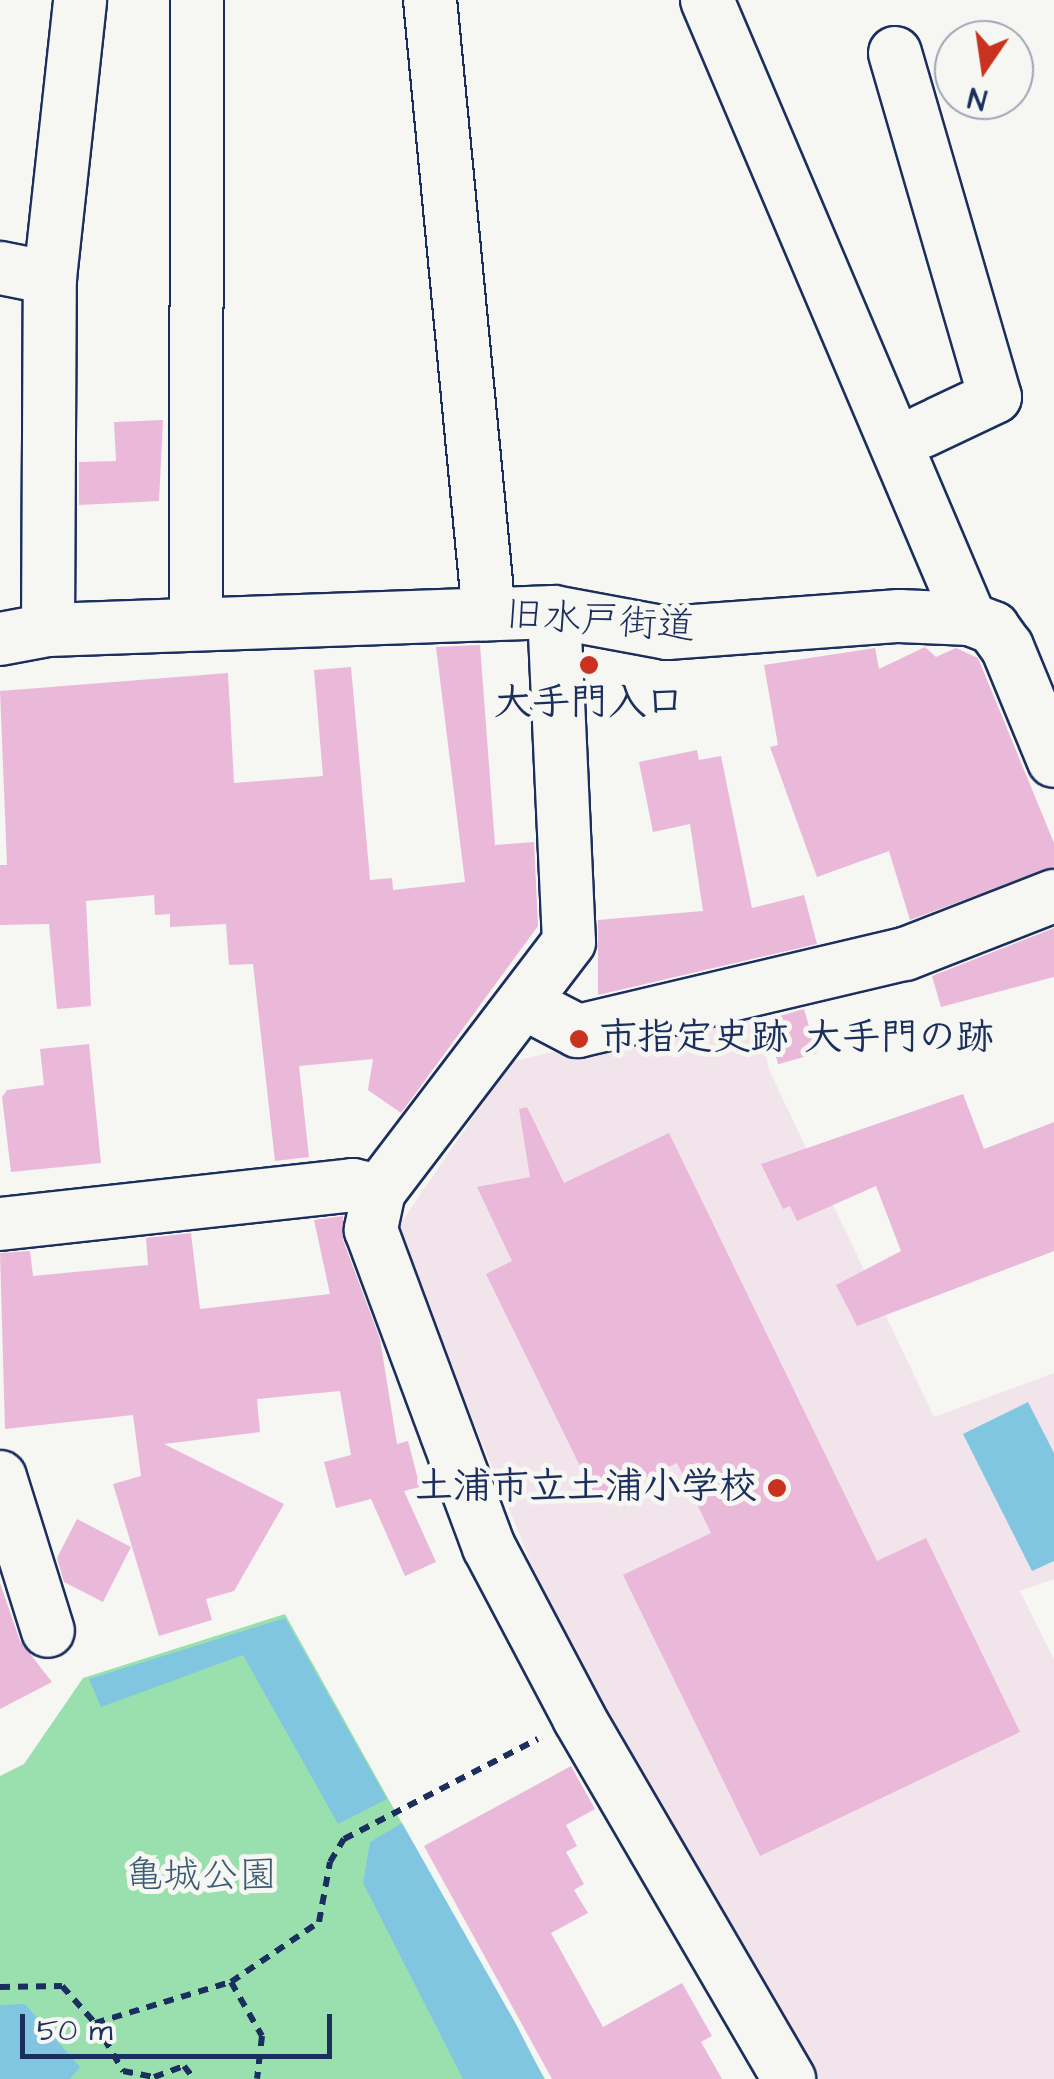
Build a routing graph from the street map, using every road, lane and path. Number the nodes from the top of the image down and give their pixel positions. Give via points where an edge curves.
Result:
1 (80, 0) edge
2 (196, 0) edge
3 (430, 0) edge
4 (706, 0) edge
5 (894, 53) dead end
6 (25, 273) edge
7 (923, 431) dead end
8 (196, 603) dead end
9 (554, 612) junction
10 (488, 614) junction
11 (970, 619) junction
12 (24, 634) edge
13 (1054, 759) edge
14 (1054, 896) edge
15 (524, 1003) junction
16 (379, 1191) junction
17 (0, 1224) edge
18 (0, 1478) edge
19 (12, 1558) edge
20 (48, 1631) dead end
21 (579, 1718) junction
22 (231, 1982) junction
23 (0, 1987) edge
24 (95, 2023) junction
25 (194, 2079) edge
26 (257, 2079) edge
27 (789, 2079) edge

1 - 6 street
2 - 8 street
3 - 10 street
4 - 11 street
5 - 7 street via 995,397
6 - 12 street
9 - 10 street, 旧水戸街道
9 - 11 street, 旧水戸街道 via 667,633 899,616
9 - 15 street via 570,942
10 - 12 street, 旧水戸街道
11 - 13 street via 994,628 1007,647
14 - 15 street via 905,954 578,1031
15 - 16 street
16 - 17 street via 353,1185
16 - 21 street via 371,1230 489,1547
18 - 19 street
19 - 20 street
21 - 22 path via 344,1838 330,1862 319,1922
21 - 27 street
22 - 24 path
22 - 26 path via 262,2036
23 - 24 path via 62,1986
24 - 25 path via 124,2071 154,2076 184,2066

